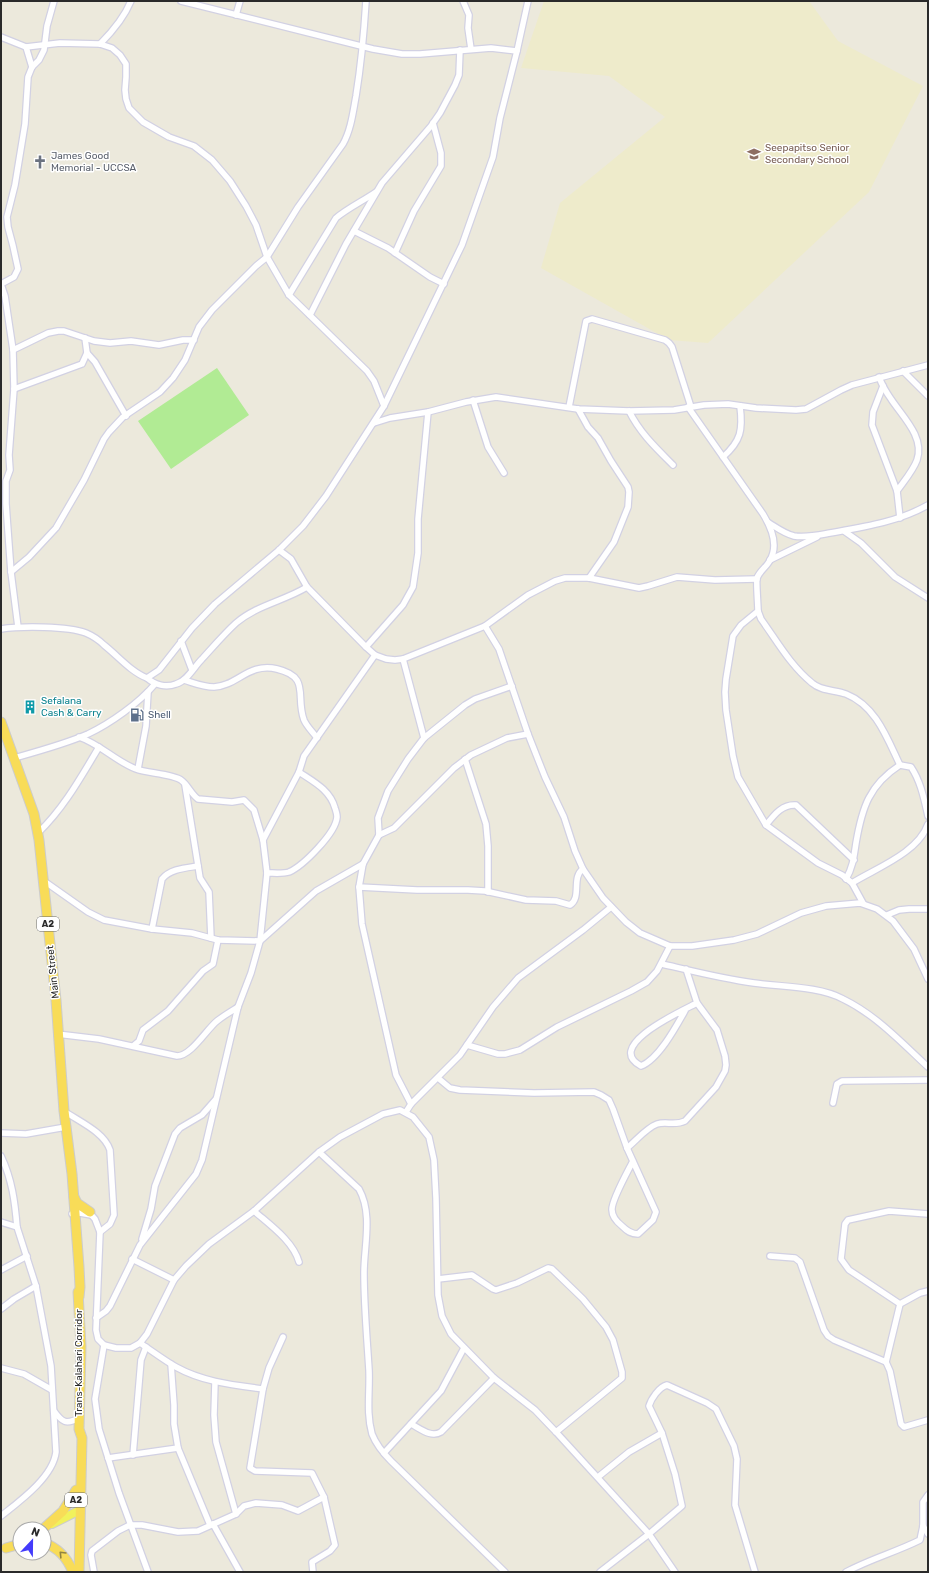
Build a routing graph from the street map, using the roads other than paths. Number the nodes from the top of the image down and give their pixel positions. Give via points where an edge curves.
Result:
1 (54, 1) edge
2 (131, 1) edge
3 (181, 1) edge
4 (200, 1) edge
5 (240, 1) edge
6 (366, 1) edge
7 (463, 1) edge
8 (528, 1) edge
9 (203, 7) junction
10 (236, 15) junction
11 (1, 37) edge
12 (100, 44) junction
13 (45, 45) junction
14 (363, 46) junction
15 (26, 47) junction
16 (471, 49) junction
17 (460, 50) junction
18 (517, 51) junction
19 (32, 67) junction
20 (433, 123) junction
21 (378, 191) junction
22 (354, 231) junction
23 (395, 252) junction
24 (267, 257) junction
25 (1, 284) edge
26 (444, 284) junction
27 (289, 295) junction
28 (310, 315) junction
29 (85, 338) junction
30 (194, 340) junction
31 (14, 350) junction
32 (88, 353) junction
33 (928, 365) edge
34 (903, 371) junction
35 (879, 377) junction
36 (883, 386) junction
37 (14, 389) junction
38 (928, 396) edge
39 (473, 400) junction
40 (384, 406) junction
41 (740, 406) junction
42 (569, 407) junction
43 (690, 407) junction
44 (578, 409) junction
45 (629, 411) junction
46 (428, 412) junction
47 (126, 416) junction
48 (374, 423) junction
49 (723, 457) junction
50 (674, 464) dead end
51 (504, 474) dead end
52 (897, 491) junction
53 (928, 505) edge
54 (900, 518) junction
55 (769, 523) junction
56 (844, 531) junction
57 (821, 535) junction
58 (279, 550) junction
59 (770, 560) junction
60 (11, 572) junction
61 (589, 578) junction
62 (757, 579) junction
63 (307, 587) junction
64 (928, 598) edge
65 (758, 611) junction
66 (18, 626) junction
67 (485, 626) junction
68 (1, 628) edge
69 (181, 641) junction
70 (366, 647) junction
71 (375, 655) junction
72 (403, 658) junction
73 (192, 670) junction
74 (147, 678) junction
75 (184, 680) junction
76 (156, 684) junction
77 (512, 686) junction
78 (148, 692) junction
79 (1, 722) edge
80 (528, 734) junction
81 (79, 737) junction
82 (317, 738) junction
83 (424, 738) junction
84 (99, 746) junction
85 (14, 758) junction
86 (465, 759) junction
87 (900, 765) junction
88 (138, 769) junction
89 (299, 772) junction
90 (185, 784) junction
91 (928, 816) edge
92 (928, 824) edge
93 (766, 825) junction
94 (38, 833) junction
95 (380, 834) junction
96 (263, 840) junction
97 (854, 860) junction
98 (363, 864) junction
99 (198, 866) junction
100 (583, 869) junction
101 (267, 873) junction
102 (846, 879) junction
103 (44, 881) junction
104 (852, 883) junction
105 (359, 888) junction
106 (488, 892) junction
107 (863, 903) junction
108 (611, 907) junction
109 (928, 909) edge
110 (887, 915) junction
111 (152, 930) junction
112 (211, 938) junction
113 (218, 940) junction
114 (260, 941) junction
115 (670, 946) junction
116 (662, 964) junction
117 (686, 969) junction
118 (928, 979) edge
119 (697, 1003) junction
120 (238, 1007) junction
121 (686, 1009) junction
122 (57, 1034) junction
123 (467, 1045) junction
124 (133, 1046) junction
125 (928, 1066) edge
126 (438, 1078) junction
127 (928, 1080) edge
128 (217, 1097) junction
129 (833, 1103) dead end
130 (412, 1104) junction
131 (64, 1111) junction
132 (406, 1112) junction
133 (66, 1130) junction
134 (1, 1133) edge
135 (627, 1148) junction
136 (319, 1152) junction
137 (1, 1156) edge
138 (633, 1161) junction
139 (4, 1168) edge
140 (74, 1197) junction
141 (254, 1211) junction
142 (72, 1212) junction
143 (91, 1214) junction
144 (928, 1214) edge
145 (1, 1222) edge
146 (17, 1227) junction
147 (76, 1229) junction
148 (100, 1232) junction
149 (140, 1245) junction
150 (27, 1256) junction
151 (770, 1256) dead end
152 (132, 1259) junction
153 (299, 1262) dead end
154 (1, 1270) edge
155 (438, 1279) junction
156 (174, 1280) junction
157 (36, 1286) junction
158 (928, 1291) edge
159 (79, 1297) junction
160 (900, 1304) junction
161 (1, 1309) edge
162 (96, 1318) junction
163 (283, 1337) dead end
164 (140, 1343) junction
165 (104, 1345) junction
166 (146, 1347) junction
167 (464, 1348) junction
168 (886, 1362) junction
169 (171, 1364) junction
170 (2, 1370) edge
171 (494, 1378) junction
172 (215, 1382) junction
173 (263, 1389) junction
174 (52, 1390) junction
175 (54, 1411) junction
176 (79, 1418) junction
177 (928, 1420) edge
178 (411, 1424) junction
179 (79, 1429) junction
180 (556, 1432) junction
181 (662, 1433) junction
182 (178, 1448) junction
183 (384, 1453) junction
184 (133, 1454) junction
185 (108, 1458) junction
186 (598, 1477) junction
187 (76, 1490) junction
188 (928, 1495) edge
189 (324, 1497) junction
190 (78, 1511) junction
191 (236, 1514) junction
192 (1, 1516) edge
193 (51, 1521) edge
194 (52, 1524) edge
195 (212, 1524) junction
196 (130, 1525) junction
197 (923, 1526) junction
198 (649, 1534) junction
199 (928, 1534) edge
200 (52, 1547) edge
201 (74, 1572) edge
202 (79, 1572) edge
203 (94, 1572) edge
204 (148, 1572) edge
205 (240, 1572) edge
206 (313, 1572) edge
207 (505, 1572) edge
208 (600, 1572) edge
209 (675, 1572) edge
210 (755, 1572) edge
211 (846, 1572) edge

1 - 13 street
2 - 12 street via 116,28
3 - 9 street
4 - 9 street
5 - 10 street
6 - 14 street
7 - 16 street via 469,16
8 - 18 street
9 - 10 street
10 - 14 street
11 - 15 street
12 - 13 street
12 - 24 street via 112,48 126,64 126,99 129,108 143,122 169,138 194,146 212,160 230,181 256,225
13 - 15 street
13 - 19 street via 40,60
14 - 17 street via 402,54
14 - 24 street via 353,111 345,140 298,206
15 - 19 street
16 - 17 street
16 - 18 street
17 - 20 street via 459,75
18 - 26 street via 493,156 462,245
19 - 25 street via 27,84 20,157 7,217 18,270 14,277
20 - 21 street
20 - 23 street via 441,153 441,166 414,211
21 - 22 street
21 - 27 street via 336,218
22 - 23 street
22 - 28 street
23 - 26 street
24 - 27 street
24 - 30 street via 212,310 199,327
25 - 31 street
26 - 40 street
27 - 28 street
28 - 40 street via 371,376
29 - 30 street via 110,343 131,341 158,345
29 - 31 street via 64,331 53,331
29 - 32 street
30 - 47 street via 173,378 160,392
31 - 37 street
32 - 37 street via 82,364
32 - 47 street
33 - 34 street
34 - 35 street
34 - 38 street
35 - 36 street
35 - 41 street via 841,390 806,409
36 - 52 street via 873,412 872,425
36 - 52 street via 912,427 919,449 918,459
37 - 60 street via 10,470 6,481
39 - 42 street via 496,397
39 - 46 street
39 - 51 street via 488,447
40 - 48 street
41 - 43 street via 714,404
41 - 49 street via 740,433 733,448
42 - 43 street via 586,321 592,319 644,333 669,343
42 - 44 street
43 - 45 street
43 - 49 street
44 - 45 street
44 - 61 street via 629,492 628,507 614,542
45 - 50 street via 649,441
46 - 48 street
46 - 70 street via 418,519 418,553 413,587 403,605
47 - 60 street via 104,439 56,528
48 - 58 street via 326,496 303,526
49 - 55 street
52 - 54 street
53 - 54 street
54 - 56 street
55 - 57 street via 793,536
55 - 59 street via 774,541
56 - 57 street
56 - 64 street via 861,543 895,577
57 - 59 street
58 - 63 street via 291,560
58 - 69 street via 215,604
59 - 62 street via 762,568
60 - 66 street
61 - 62 street via 639,588 677,577 715,580
61 - 67 street via 565,578 546,585
62 - 65 street
63 - 70 street
63 - 73 street via 249,614 221,638
65 - 87 street via 790,660 813,684 855,698 869,710 882,727
65 - 93 street via 741,625 733,636 724,692 729,735 738,777
66 - 68 street
66 - 74 street via 86,633 104,644 134,671
67 - 72 street
67 - 77 street via 500,649
69 - 73 street
69 - 74 street via 159,670
70 - 71 street
71 - 72 street via 395,660
71 - 82 street
72 - 83 street
73 - 75 street
74 - 76 street
75 - 76 street via 167,686
75 - 82 street via 215,687 228,684 258,669 270,668 291,674 298,682 304,720
76 - 78 street
77 - 80 street
77 - 83 street via 465,705
78 - 81 street via 113,719
78 - 88 street via 146,726
79 - 85 highway, Main Street / A2
80 - 86 street via 507,738
80 - 100 street via 564,817
81 - 84 street
81 - 85 street
82 - 89 street via 304,756
83 - 95 street via 388,791 378,818
84 - 88 street via 120,761
84 - 94 street via 67,799
85 - 94 highway, Main Street / A2
86 - 95 street via 394,828
86 - 106 street via 486,824
87 - 91 street via 911,767 915,773
87 - 97 street via 875,786 865,805
88 - 90 street via 171,776
89 - 96 street
89 - 101 street via 326,790 335,806 335,824 320,846 305,861 290,871
90 - 96 street via 194,796 201,800 244,800 254,810
90 - 99 street
92 - 104 street via 922,837 902,854
93 - 97 street via 781,808 796,805
93 - 102 street via 818,863
94 - 103 highway, Main Street / A2
95 - 98 street
96 - 101 street
97 - 102 street
98 - 105 street
98 - 114 street via 316,891
99 - 111 street via 172,871 162,879
99 - 112 street via 200,878 209,892
100 - 106 street via 577,877 574,900 570,905
100 - 108 street
101 - 114 street
102 - 104 street
103 - 111 street via 96,917
103 - 122 highway, Main Street / A2
104 - 107 street
105 - 106 street
105 - 130 street via 362,924 396,1075
107 - 110 street
107 - 115 street via 826,906 757,934 734,940
108 - 115 street via 640,933
108 - 123 street via 518,978 493,1007
109 - 110 street via 899,910
110 - 118 street via 914,949
111 - 112 street via 192,933
112 - 113 street
113 - 114 street
113 - 124 street via 213,964 203,971 168,1012 143,1030 139,1041
114 - 120 street
115 - 116 street
116 - 117 street
116 - 123 street via 642,985 557,1027 520,1050 498,1054
117 - 119 street
117 - 125 street via 842,998 877,1019
119 - 121 street
119 - 135 street via 717,1030 725,1056 725,1070 712,1091 685,1121 680,1124 657,1124
120 - 124 street via 216,1022 182,1056
120 - 128 street
121 - 121 street via 646,1032 630,1051 633,1060 641,1066 649,1062 673,1032
122 - 124 street
122 - 131 highway, Main Street / A2
123 - 126 street via 460,1056
126 - 130 street
126 - 135 street via 450,1088 460,1090 601,1094 613,1109
127 - 129 street via 842,1081 837,1084
128 - 149 street via 202,1160 196,1174
128 - 149 street via 202,1115 180,1128 175,1134 155,1186
130 - 132 street
131 - 133 highway, Main Street / A2
131 - 148 street via 108,1143 114,1215 110,1224
132 - 136 street via 400,1110 383,1114 340,1137
132 - 155 street via 414,1117 429,1137 434,1160
133 - 134 street via 26,1134
133 - 140 highway, Main Street / A2
133 - 142 highway, Main Street / A2
135 - 138 street
136 - 141 street
136 - 183 street via 359,1189 363,1196 366,1226 364,1273 369,1409 373,1435
137 - 139 street
138 - 138 street via 613,1202 612,1210 619,1224 632,1234 638,1234 653,1220 656,1212
139 - 146 street via 14,1196
140 - 142 highway, Main Street / A2
140 - 143 highway
141 - 153 street via 284,1238
141 - 156 street via 209,1244
142 - 143 street
142 - 147 highway, Trans-Kalahari Corridor / A2
142 - 159 highway, Trans-Kalahari Corridor / A2
143 - 147 highway via 79,1223
143 - 148 street
144 - 160 street via 889,1211 848,1220 845,1224 841,1259 849,1270
145 - 146 street
146 - 150 street
147 - 159 highway, Trans-Kalahari Corridor / A2
148 - 162 street
149 - 152 street
150 - 154 street
150 - 157 street
151 - 168 street via 795,1258 800,1262 828,1336
152 - 156 street
152 - 162 street via 113,1301 106,1312
155 - 167 street via 442,1316
155 - 180 street via 472,1274 496,1290 550,1268 583,1299 606,1328 615,1346 622,1378
156 - 164 street
157 - 161 street
157 - 174 street via 51,1366
158 - 160 street
159 - 176 highway, Trans-Kalahari Corridor / A2
160 - 168 street
162 - 165 street via 98,1339
163 - 173 street
164 - 165 street via 131,1348
164 - 166 street
165 - 185 street via 96,1387 96,1406 99,1429
166 - 169 street
166 - 184 street via 141,1360
167 - 171 street
167 - 178 street via 441,1391
168 - 177 street via 901,1424 904,1427
169 - 172 street
169 - 182 street
170 - 174 street via 24,1374
171 - 178 street via 437,1435 431,1435
171 - 180 street via 535,1410
172 - 173 street
172 - 191 street via 216,1442
173 - 189 street via 250,1468 255,1471 312,1473
174 - 175 street
175 - 176 street via 62,1421 72,1422
175 - 192 street via 55,1460 40,1482
176 - 179 highway, Trans-Kalahari Corridor / A2
178 - 183 street
179 - 187 highway, Trans-Kalahari Corridor / A2
179 - 190 highway, Trans-Kalahari Corridor / A2 via 82,1438
180 - 186 street
181 - 186 street via 629,1452
181 - 198 street via 682,1504 681,1508
181 - 210 street via 649,1406 663,1386 670,1386 716,1409 734,1446 737,1459 734,1505
182 - 184 street
182 - 195 street
183 - 207 street
184 - 185 street
185 - 196 street
186 - 198 street
187 - 190 highway, Trans-Kalahari Corridor / A2
187 - 193 highway via 63,1511
188 - 197 street via 923,1502
189 - 191 street via 298,1511 282,1505 256,1503 244,1506
189 - 206 street via 334,1545 330,1551 312,1562
190 - 194 main road
190 - 201 highway, Trans-Kalahari Corridor / A2
190 - 202 highway, Trans-Kalahari Corridor / A2
191 - 195 street
195 - 196 street via 198,1531 178,1532
195 - 205 street
196 - 203 street via 92,1551
196 - 204 street
197 - 199 street
197 - 211 street via 920,1540
198 - 208 street
198 - 209 street
201 -> 200 highway via 66,1558

